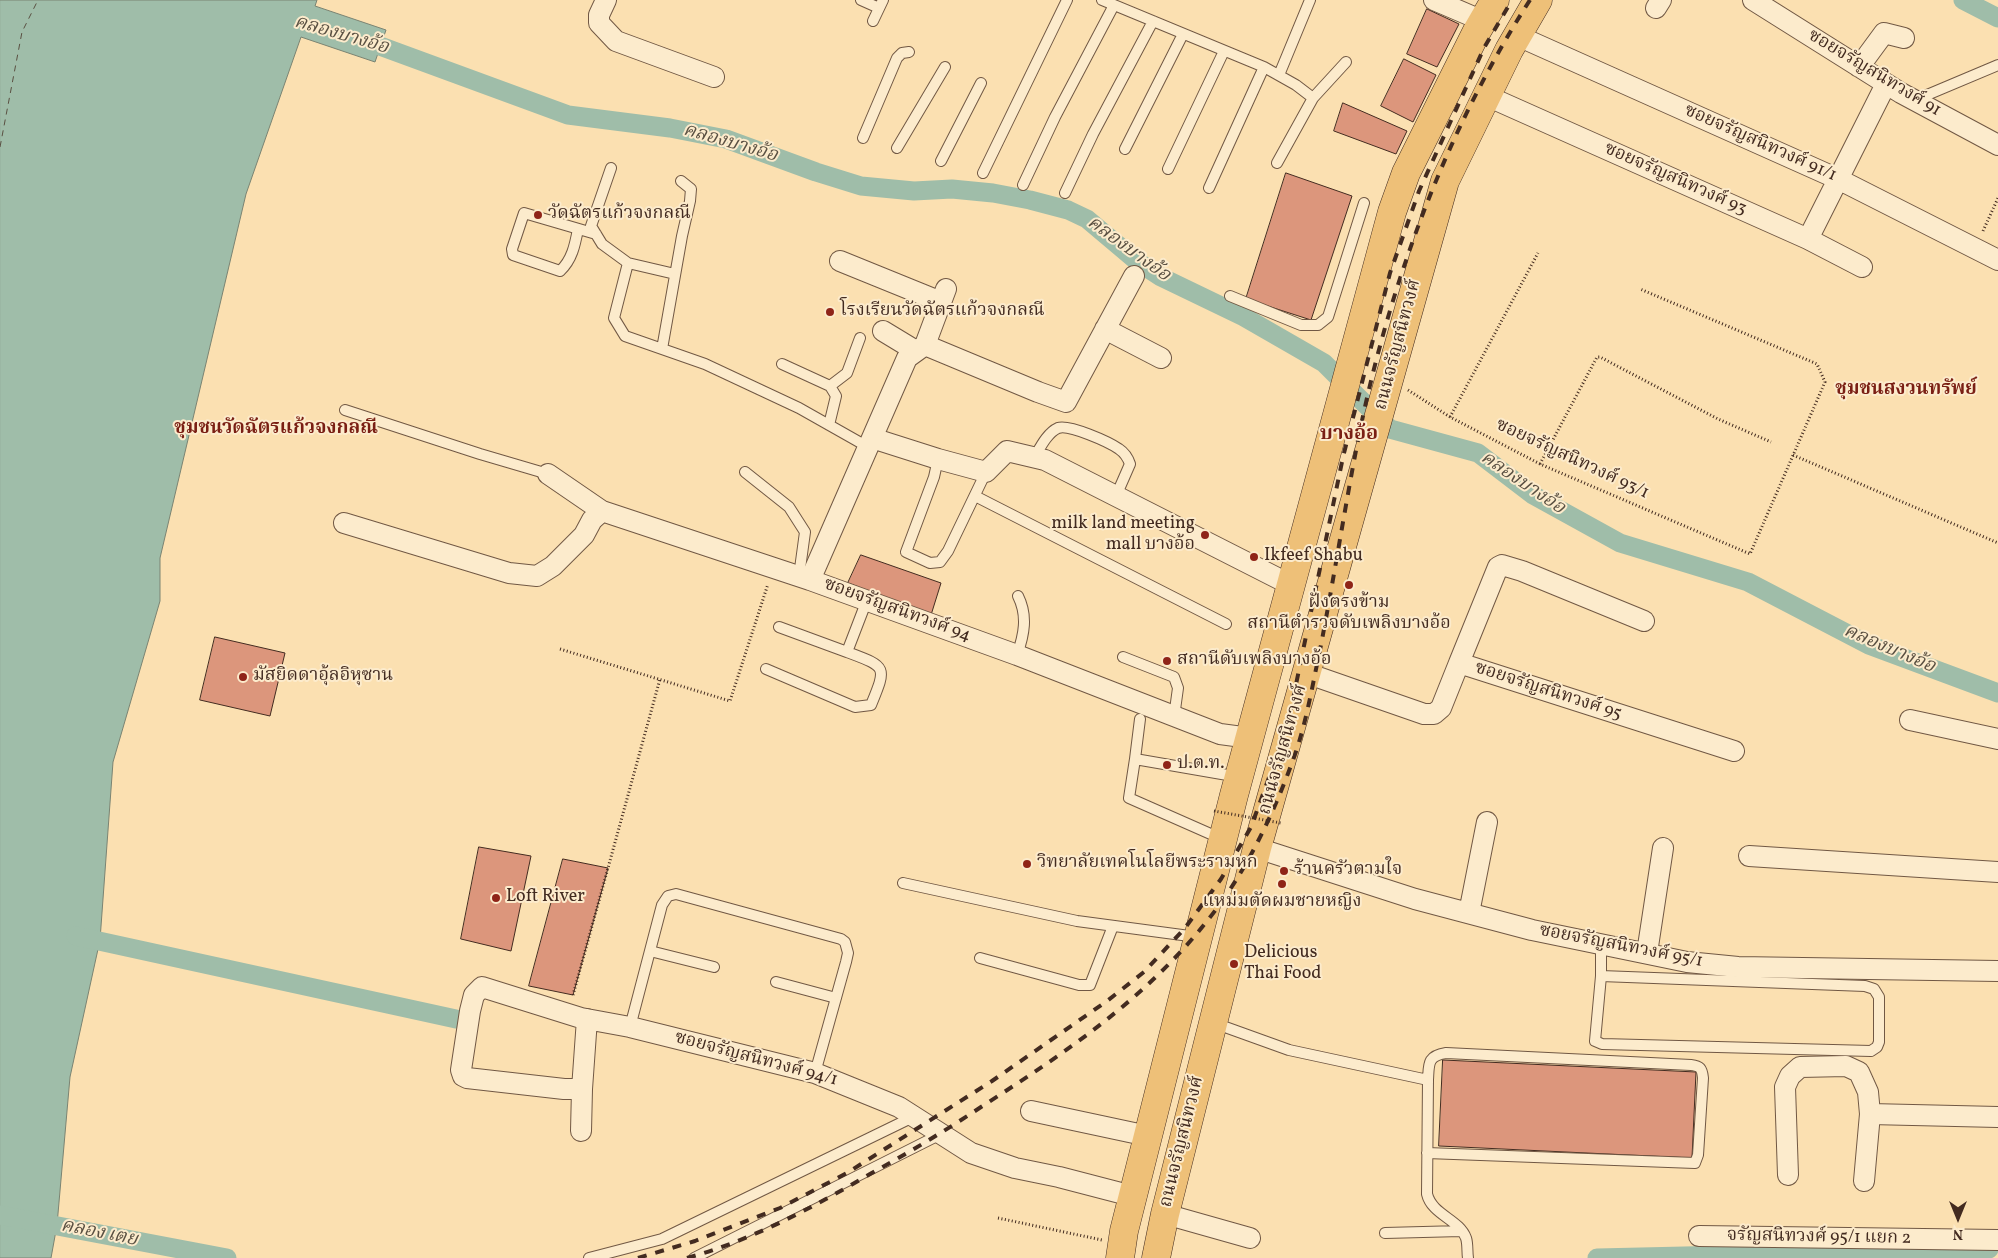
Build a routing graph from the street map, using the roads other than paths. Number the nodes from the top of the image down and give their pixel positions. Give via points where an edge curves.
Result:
1 (861, 0) edge
2 (1067, 0) edge
3 (1102, 0) edge
4 (1310, 0) edge
5 (1434, 0) edge
6 (1538, 0) edge
7 (1753, 0) edge
8 (603, 1) edge
9 (881, 4) edge
10 (1114, 5) junction
11 (1489, 11) edge
12 (873, 21) dead end
13 (1153, 21) junction
14 (1183, 34) junction
15 (1518, 36) junction
16 (1904, 38) dead end
17 (1224, 51) junction
18 (909, 52) dead end
19 (1346, 62) dead end
20 (1998, 65) edge
21 (945, 67) dead end
22 (1264, 67) junction
23 (1859, 67) junction
24 (1279, 75) junction
25 (714, 78) dead end
26 (981, 83) dead end
27 (1886, 84) junction
28 (1486, 96) junction
29 (1313, 98) junction
30 (1914, 100) junction
31 (863, 138) dead end
32 (1998, 145) edge
33 (897, 148) dead end
34 (1124, 149) dead end
35 (941, 161) dead end
36 (1278, 163) dead end
37 (611, 168) dead end
38 (1168, 169) dead end
39 (983, 173) dead end
40 (1838, 179) junction
41 (681, 181) dead end
42 (1023, 185) dead end
43 (1209, 188) dead end
44 (1065, 193) dead end
45 (1364, 203) dead end
46 (578, 229) junction
47 (596, 234) junction
48 (1808, 239) junction
49 (1998, 260) edge
50 (840, 261) dead end
51 (628, 262) junction
52 (1862, 267) dead end
53 (675, 274) junction
54 (1134, 276) dead end
55 (1230, 296) dead end
56 (1105, 329) junction
57 (883, 331) dead end
58 (860, 338) dead end
59 (920, 348) junction
60 (662, 350) junction
61 (1161, 358) dead end
62 (782, 364) dead end
63 (830, 386) junction
64 (345, 410) dead end
65 (829, 425) junction
66 (870, 443) junction
67 (1034, 458) junction
68 (938, 460) junction
69 (745, 472) dead end
70 (986, 472) junction
71 (548, 474) joint
72 (975, 496) junction
73 (1116, 496) junction
74 (602, 511) junction
75 (344, 523) dead end
76 (805, 578) junction
77 (1291, 585) junction
78 (1018, 596) dead end
79 (867, 600) junction
80 (1644, 620) dead end
81 (1226, 624) dead end
82 (779, 627) dead end
83 (847, 652) junction
84 (1017, 655) junction
85 (1123, 657) dead end
86 (1271, 660) junction
87 (1460, 663) junction
88 (766, 669) dead end
89 (1306, 673) junction
90 (1174, 717) junction
91 (1140, 719) dead end
92 (1910, 720) dead end
93 (1250, 738) junction
94 (1998, 739) edge
95 (1285, 747) junction
96 (1734, 751) dead end
97 (1135, 759) junction
98 (1240, 777) junction
99 (1487, 822) dead end
100 (1223, 839) junction
101 (1257, 848) junction
102 (1664, 848) dead end
103 (1749, 856) dead end
104 (1998, 872) edge
105 (903, 883) dead end
106 (1469, 913) junction
107 (1113, 926) junction
108 (1198, 937) junction
109 (1601, 944) junction
110 (650, 951) junction
111 (1647, 953) junction
112 (980, 958) dead end
113 (714, 967) dead end
114 (1998, 971) edge
115 (1600, 976) junction
116 (776, 982) dead end
117 (836, 998) junction
118 (587, 1019) junction
119 (1213, 1022) junction
120 (630, 1027) junction
121 (815, 1073) junction
122 (1428, 1080) junction
123 (582, 1089) junction
124 (1031, 1111) dead end
125 (1870, 1114) junction
126 (914, 1117) junction
127 (1998, 1117) edge
128 (581, 1131) dead end
129 (941, 1134) junction
130 (1148, 1136) junction
131 (1427, 1153) junction
132 (1788, 1176) dead end
133 (1864, 1181) dead end
134 (1132, 1196) junction
135 (1165, 1214) junction
136 (1461, 1231) junction
137 (1385, 1233) dead end
138 (1699, 1236) dead end
139 (1250, 1238) dead end
140 (1998, 1240) edge
141 (1121, 1252) edge
142 (1468, 1256) edge
143 (589, 1258) edge
144 (694, 1258) edge
145 (1156, 1258) edge

1 - 9 lane
2 - 39 lane
3 - 10 lane
4 - 24 lane
5 - 11 street
6 - 15 main road, ถนนจรัญสนิทวงศ์
7 - 23 street, ซอยจรัญสนิทวงศ์ 91
8 - 25 street via 599,23 616,41
9 - 12 lane
10 - 13 lane
10 - 42 lane via 1054,117
11 - 77 main road, ถนนจรัญสนิทวงศ์ via 1406,173 1392,212
13 - 14 lane
13 - 44 lane
14 - 17 lane
14 - 34 lane
15 - 28 main road, ถนนจรัญสนิทวงศ์
15 - 40 street, ซอยจรัญสนิทวงศ์ 91/1
16 - 23 street via 1884,33
17 - 22 lane
17 - 38 lane
18 - 31 lane via 896,58
19 - 29 lane
20 - 30 lane
21 - 33 lane
22 - 24 lane
22 - 43 lane
23 - 27 street, ซอยจรัญสนิทวงศ์ 91
24 - 29 lane
26 - 35 lane
27 - 30 street, ซอยจรัญสนิทวงศ์ 91
27 - 40 street
28 - 48 street, ซอยจรัญสนิทวงศ์ 93
28 - 89 main road, ถนนจรัญสนิทวงศ์ via 1444,180
29 - 36 lane
30 - 32 street, ซอยจรัญสนิทวงศ์ 91
37 - 47 lane via 591,226
40 - 48 street
40 - 49 street, ซอยจรัญสนิทวงศ์ 91/1
41 - 53 lane via 691,189
45 - 55 lane via 1328,317 1318,325 1302,325
46 - 46 lane via 573,252 560,271 513,255 524,213
46 - 47 lane
47 - 51 lane via 602,244
48 - 52 street, ซอยจรัญสนิทวงศ์ 93
50 - 59 street via 943,295
51 - 53 lane
51 - 60 lane via 614,318 625,336
53 - 60 lane
54 - 56 street
56 - 59 street via 1066,402
56 - 61 street
57 - 59 street
58 - 63 lane via 847,373
59 - 66 street via 907,358
60 - 65 lane via 705,364
62 - 63 lane
63 - 65 lane via 836,396
64 - 71 lane
65 - 66 lane
66 - 68 street
66 - 76 street
67 - 70 street via 1007,451
67 - 73 street via 1045,460
67 - 73 lane via 1051,433 1060,427 1073,428 1119,449 1130,464
68 - 70 street
68 - 72 lane via 906,552 930,563 940,562
69 - 76 lane via 789,507 805,532
70 - 72 lane
71 - 74 street, ซอยจรัญสนิทวงศ์ 94
72 - 81 lane
73 - 77 street
74 - 75 street via 592,520 584,535 553,566 537,576 509,573
74 - 76 street, ซอยจรัญสนิทวงศ์ 94
76 - 79 street, ซอยจรัญสนิทวงศ์ 94
77 - 86 main road, ถนนจรัญสนิทวงศ์
78 - 84 lane via 1023,606 1025,633
79 - 83 lane
79 - 84 street, ซอยจรัญสนิทวงศ์ 94
80 - 87 street via 1502,565 1498,567
82 - 83 lane
83 - 88 lane via 873,662 881,670 882,677 871,705 855,707
84 - 90 street, ซอยจรัญสนิทวงศ์ 94
85 - 90 lane via 1174,677 1178,688
86 - 89 main road
86 - 93 main road, ถนนจรัญสนิทวงศ์
87 - 89 street, ซอยจรัญสนิทวงศ์ 95 via 1441,708 1434,714 1424,714
87 - 96 street, ซอยจรัญสนิทวงศ์ 95
89 - 95 main road, ถนนจรัญสนิทวงศ์
90 - 93 street, ซอยจรัญสนิทวงศ์ 94 via 1227,737
91 - 97 lane
92 - 94 street
93 - 95 main road
93 - 98 main road, ถนนจรัญสนิทวงศ์
95 - 101 main road, ถนนจรัญสนิทวงศ์
97 - 98 lane
97 - 100 lane via 1129,798
98 - 100 main road, ถนนจรัญสนิทวงศ์
99 - 106 street
100 - 108 main road, ถนนจรัญสนิทวงศ์
101 - 106 street, ซอยจรัญสนิทวงศ์ 95/1 via 1415,900
101 - 119 main road, ถนนจรัญสนิทวงศ์
102 - 111 street
103 - 104 street
105 - 107 lane
106 - 109 street, ซอยจรัญสนิทวงศ์ 95/1
107 - 108 lane
107 - 112 lane via 1090,985 1079,986
108 - 130 main road, ถนนจรัญสนิทวงศ์
109 - 111 street, ซอยจรัญสนิทวงศ์ 95/1
109 - 115 lane
110 - 113 lane
110 - 117 lane via 665,899 676,894 846,942 848,953
110 - 120 lane
111 - 114 street, ซอยจรัญสนิทวงศ์ 95/1 via 1688,962 1738,967
115 - 115 lane via 1595,1041 1602,1044 1871,1051 1879,1042 1879,997 1874,989 1865,986
116 - 117 lane
117 - 121 lane
118 - 120 street, ซอยจรัญสนิทวงศ์ 94/1
118 - 123 street
118 - 123 street, ซอยจรัญสนิทวงศ์ 94/1 via 482,987 474,995 461,1070 467,1078
119 - 122 lane via 1289,1050
119 - 135 main road, ถนนจรัญสนิทวงศ์
120 - 121 street, ซอยจรัญสนิทวงศ์ 94/1
121 - 126 street, ซอยจรัญสนิทวงศ์ 94/1 via 860,1090
122 - 131 lane
122 - 131 lane via 1431,1059 1446,1053 1690,1065 1701,1068 1703,1078 1695,1163
123 - 128 street
124 - 130 street
125 - 127 street
125 - 132 street via 1868,1092 1859,1072 1846,1066 1800,1067 1794,1071 1785,1087
125 - 133 street
126 - 129 street, ซอยจรัญสนิทวงศ์ 94/1
126 - 143 lane via 662,1239
129 - 134 street, ซอยจรัญสนิทวงศ์ 94/1 via 991,1161
129 - 144 lane
130 - 134 main road, ถนนจรัญสนิทวงศ์
131 - 136 lane via 1428,1199
134 - 141 main road, ถนนจรัญสนิทวงศ์
135 - 139 street
135 - 145 main road, ถนนจรัญสนิทวงศ์
136 - 137 lane
136 - 142 lane
138 - 140 street, จรัญสนิทวงศ์ 95/1 แยก 2

